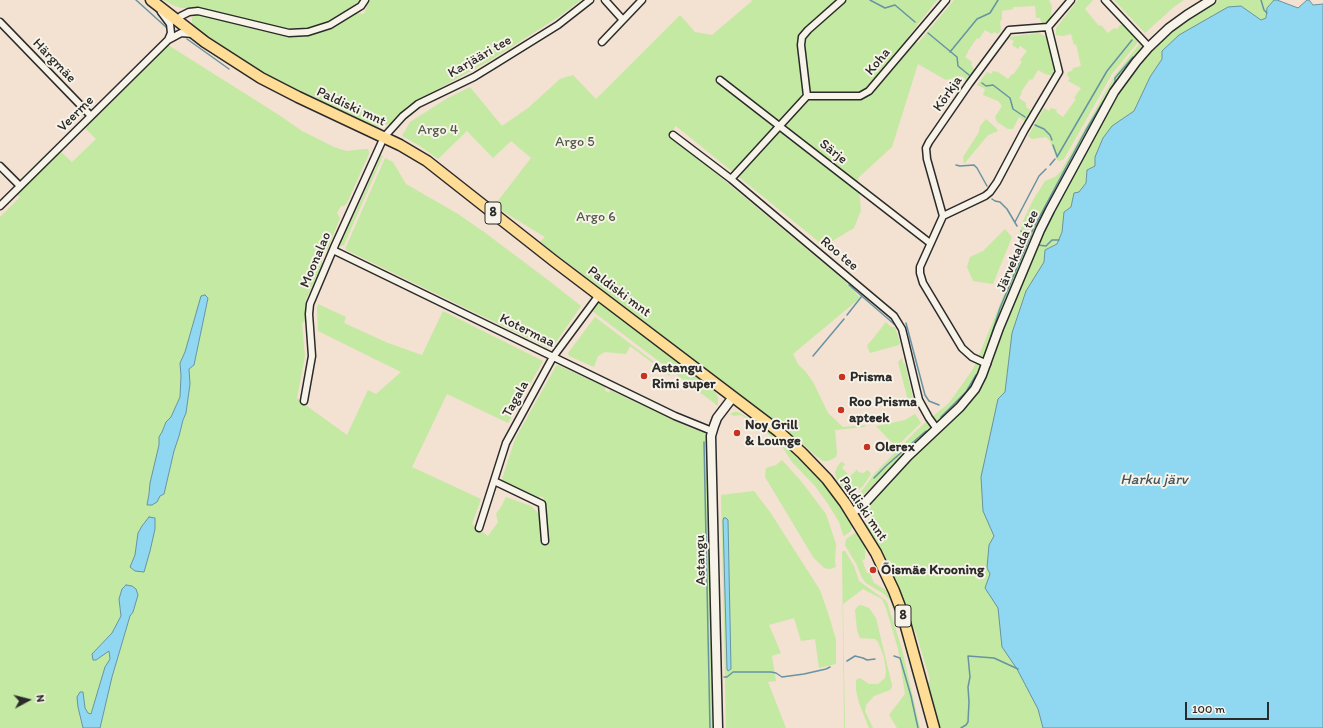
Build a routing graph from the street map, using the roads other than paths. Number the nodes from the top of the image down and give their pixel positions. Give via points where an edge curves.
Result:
1 (365, 0) edge
2 (590, 0) edge
3 (605, 0) edge
4 (642, 0) edge
5 (842, 0) edge
6 (946, 0) edge
7 (1071, 0) edge
8 (1105, 0) edge
9 (1211, 0) edge
10 (153, 2) edge
11 (623, 20) junction
12 (0, 22) edge
13 (177, 22) junction
14 (1048, 27) junction
15 (194, 34) junction
16 (168, 40) junction
17 (602, 42) dead end
18 (1149, 47) junction
19 (720, 80) dead end
20 (807, 96) junction
21 (91, 116) junction
22 (779, 126) junction
23 (673, 135) dead end
24 (384, 137) junction
25 (0, 166) edge
26 (731, 180) junction
27 (20, 186) junction
28 (0, 206) edge
29 (943, 216) junction
30 (930, 243) junction
31 (333, 250) junction
32 (599, 295) junction
33 (554, 357) junction
34 (987, 364) junction
35 (733, 397) junction
36 (304, 401) dead end
37 (937, 429) junction
38 (712, 431) junction
39 (494, 481) junction
40 (851, 513) junction
41 (479, 528) dead end
42 (545, 541) dead end
43 (718, 728) edge
44 (934, 728) edge

1 - 13 street via 361,6 330,25 308,32 289,33 198,11 189,12
2 - 24 street, Karjääri tee via 558,25 474,77 418,104
3 - 11 street
4 - 11 street
5 - 20 street via 802,36
6 - 20 street, Koha via 869,91 860,96
7 - 14 street
8 - 18 street
9 - 18 street, Järvekalda tee via 1178,21
10 - 13 main road, Paldiski mnt / 8
10 - 16 street via 170,24 171,33
11 - 17 street
12 - 21 street, Härgmäe
13 - 15 main road, Paldiski mnt / 8
14 - 29 street via 1059,72 990,192
14 - 29 street, Kõrkja via 1009,30 929,142 926,148 927,159
15 - 16 street, Veerme via 181,33
15 - 24 main road, Paldiski mnt / 8 via 261,78
16 - 21 street, Veerme
18 - 34 street, Järvekalda tee via 1114,92 1050,210 1013,294
19 - 22 street, Särje
20 - 22 street
21 - 27 street, Veerme
22 - 26 street
22 - 30 street, Särje
23 - 26 street, Roo tee
24 - 31 street, Moonalao
24 - 32 main road, Paldiski mnt / 8 via 427,161
25 - 27 street
26 - 37 street, Roo tee via 894,316 902,329 919,400
27 - 28 street, Veerme
29 - 30 street
30 - 34 street via 920,267 923,283 962,348 972,357
31 - 33 street, Kotermaa
31 - 36 street, Moonalao via 310,304 312,356
32 - 33 street, Tagala
32 - 35 main road, Paldiski mnt / 8
33 - 38 street, Kotermaa via 681,419
33 - 39 street, Tagala via 506,443
34 - 37 street, Järvekalda tee via 968,398
35 - 38 street, Astangu via 717,418
35 - 40 main road, Paldiski mnt / 8 via 802,453 827,480
37 - 40 street, Järvekalda tee via 862,506
38 - 43 street, Astangu
39 - 41 street, Tagala
39 - 42 street via 542,504
40 - 44 main road, Paldiski mnt / 8 via 876,553 894,591 913,648

